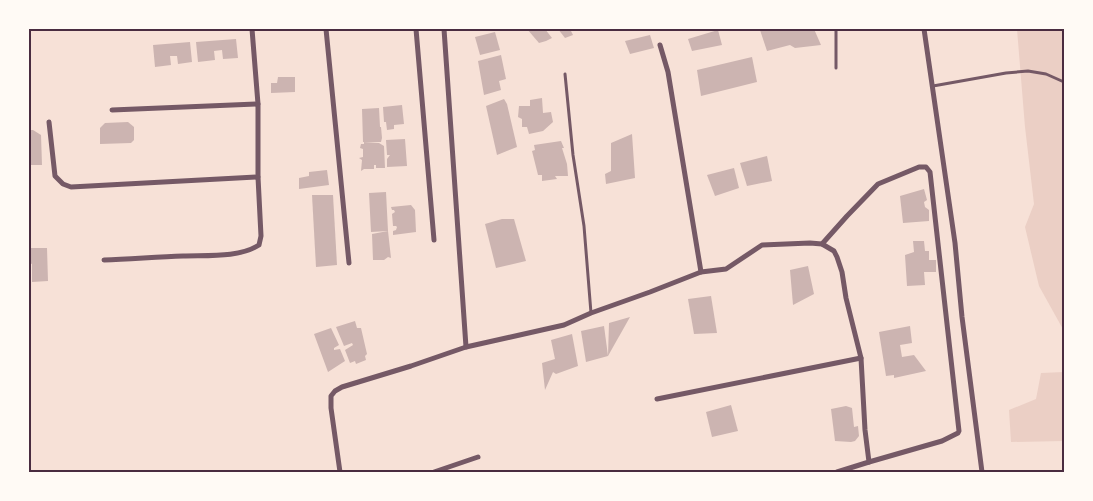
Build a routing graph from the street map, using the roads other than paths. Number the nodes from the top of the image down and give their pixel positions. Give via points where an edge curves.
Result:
1 (252, 29) edge
2 (326, 29) edge
3 (416, 29) edge
4 (444, 29) edge
5 (836, 29) edge
6 (924, 29) edge
7 (660, 45) dead end
8 (836, 68) dead end
9 (565, 74) dead end
10 (1064, 82) edge
11 (932, 86) junction
12 (258, 104) junction
13 (112, 110) dead end
14 (49, 122) dead end
15 (258, 177) junction
16 (434, 240) dead end
17 (822, 244) junction
18 (104, 260) dead end
19 (348, 263) dead end
20 (701, 272) junction
21 (591, 313) junction
22 (466, 347) junction
23 (860, 358) junction
24 (657, 399) dead end
25 (478, 457) dead end
26 (869, 462) junction
27 (340, 472) edge
28 (434, 472) edge
29 (837, 472) edge
30 (982, 472) edge

1 - 12 street
2 - 19 street
3 - 16 street
4 - 22 street
5 - 8 lane
6 - 11 street
7 - 20 street via 668,72
9 - 21 lane
10 - 11 lane via 1028,71
11 - 30 street via 955,243
12 - 13 street
12 - 15 street
14 - 15 street via 55,176 71,187
15 - 18 street via 261,236 259,245 253,249 219,255
17 - 20 street via 762,245 726,269
17 - 23 street via 834,251 837,257
17 - 26 street via 878,184 919,167 926,167 930,172 959,430 942,441
20 - 21 street
21 - 22 street via 564,325
22 - 27 street via 334,391 331,408
23 - 24 street
23 - 26 street
25 - 28 street
26 - 29 street

